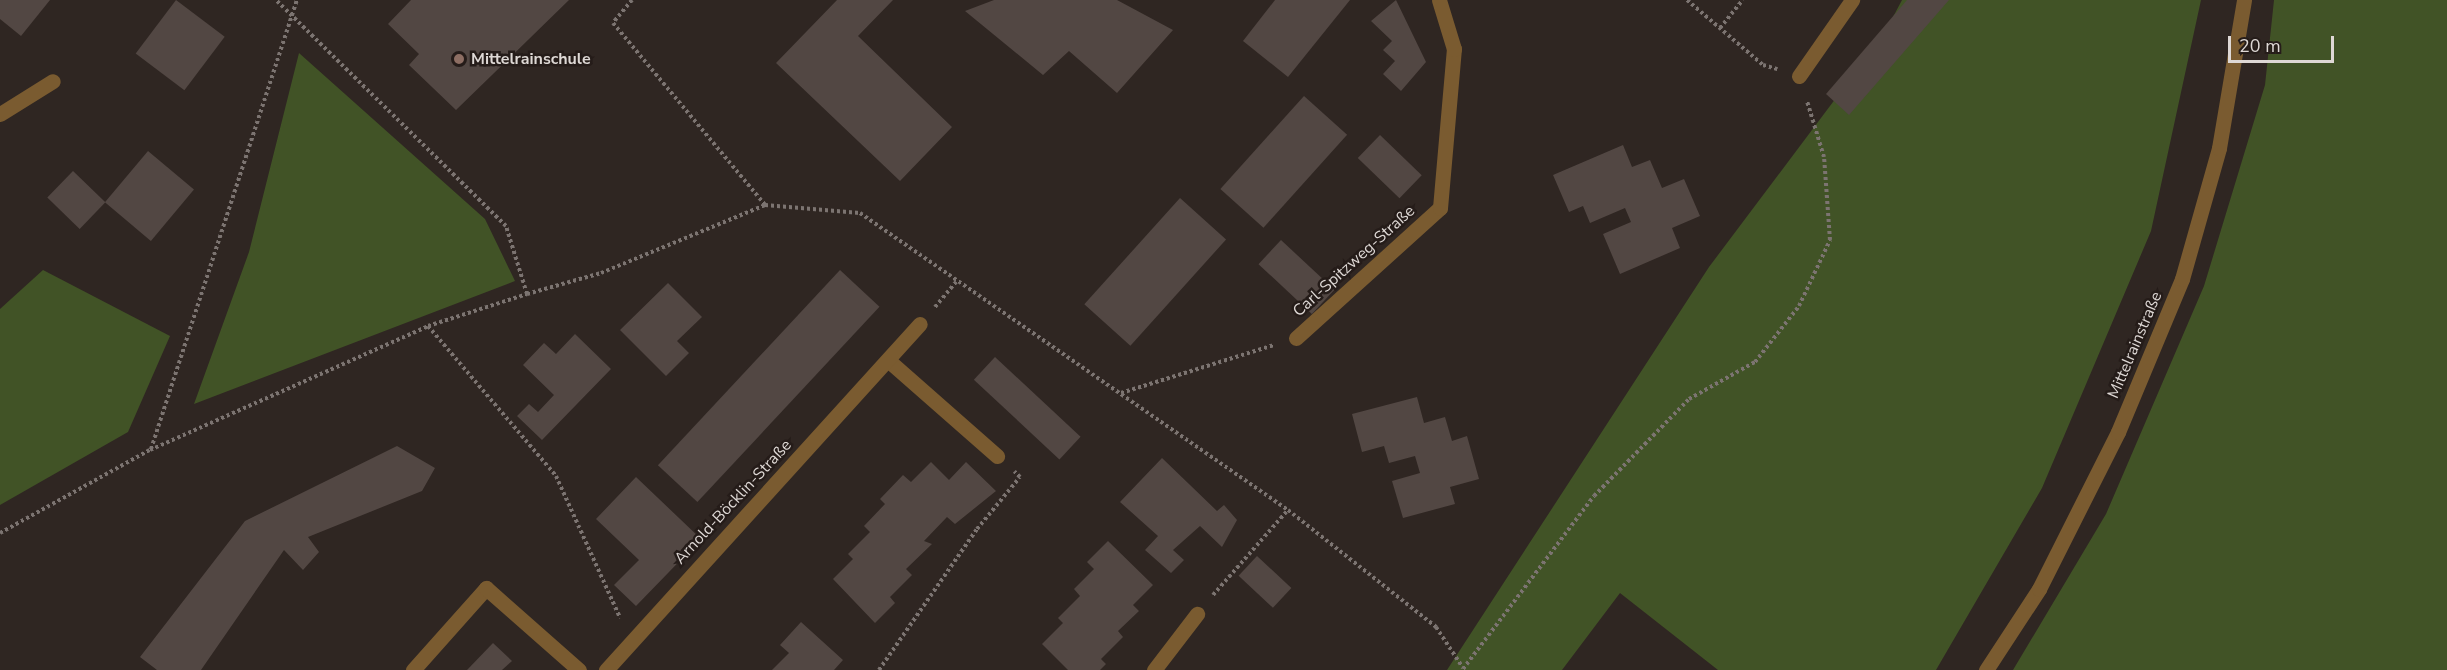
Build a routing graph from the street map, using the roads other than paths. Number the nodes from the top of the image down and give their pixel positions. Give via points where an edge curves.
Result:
1 (1440, 0) edge
2 (1852, 0) edge
3 (2243, 2) edge
4 (1800, 76) road end
5 (53, 81) dead end
6 (0, 114) edge
7 (920, 324) dead end
8 (1296, 338) road end
9 (889, 360) junction
10 (997, 456) dead end
11 (1197, 614) road end
12 (413, 670) edge
13 (579, 670) edge
14 (606, 670) edge
15 (1154, 670) edge
16 (1986, 670) edge

1 - 8 street, Carl-Spitzweg-Straße via 1454,49 1440,208
2 - 4 street
3 - 16 street, Mittelrainstraße via 2219,148 2182,279 2113,442 2039,589
5 - 6 street
7 - 9 street, Arnold-Böcklin-Straße
9 - 10 street
9 - 14 street, Arnold-Böcklin-Straße
11 - 15 street
12 - 13 street via 486,588

